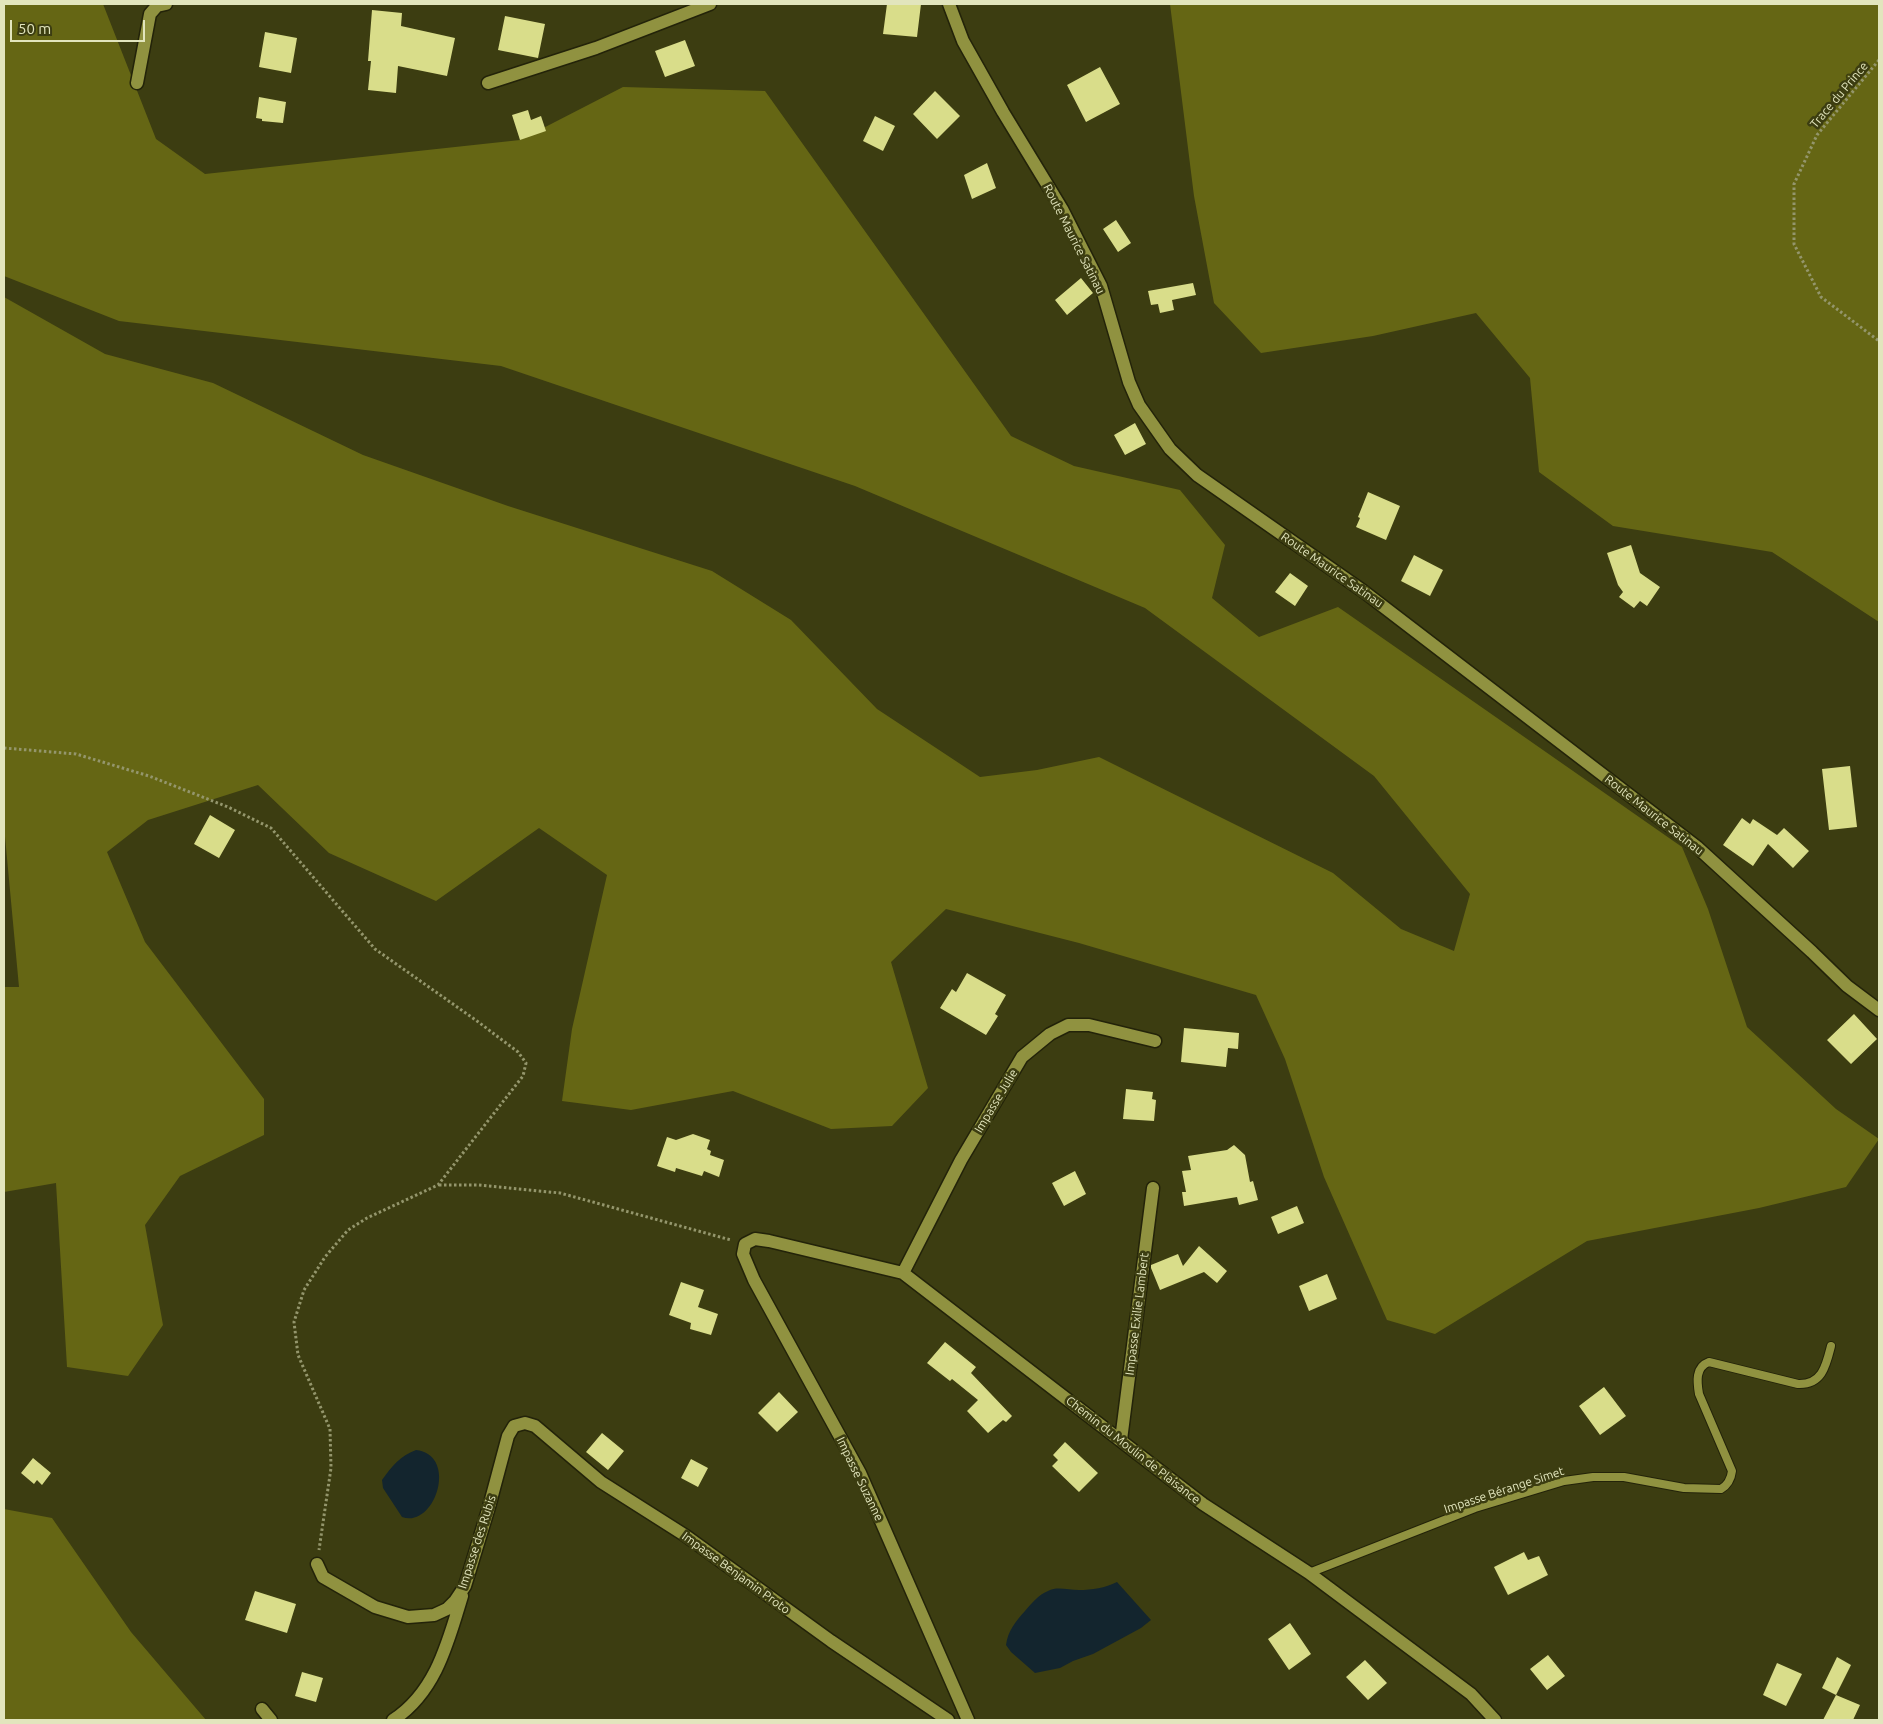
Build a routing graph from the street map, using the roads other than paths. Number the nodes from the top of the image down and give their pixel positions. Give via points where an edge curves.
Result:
1 (166, 4) edge
2 (710, 4) edge
3 (949, 4) edge
4 (137, 83) dead end
5 (488, 83) dead end
6 (1879, 1010) edge
7 (1155, 1041) dead end
8 (1153, 1188) dead end
9 (745, 1244) joint
10 (902, 1273) junction
11 (1831, 1346) dead end
12 (525, 1423) joint
13 (1121, 1440) junction
14 (317, 1564) road end
15 (1310, 1573) junction
16 (464, 1586) junction
17 (262, 1709) dead end
18 (271, 1720) edge
19 (393, 1720) edge
20 (948, 1720) edge
21 (968, 1720) edge
22 (1495, 1720) edge

1 - 4 street via 157,6 150,14
2 - 5 street via 596,48
3 - 6 street, Route Maurice Satinau via 963,41 1062,209 1101,286 1129,382 1139,405 1170,449 1197,474 1363,591 1698,848 1847,986
7 - 10 street, Impasse Julie via 1089,1025 1068,1026 1050,1034 1022,1057 961,1160
8 - 13 street, Impasse Exilie Lambert
9 - 10 street, Chemin du Moulin de Plaisance via 755,1239 769,1241
9 - 21 street, Impasse Suzanne via 743,1254 754,1280 860,1473
10 - 13 street, Chemin du Moulin de Plaisance
11 - 15 lane, Impasse Bérange Simet via 1826,1367 1807,1384 1709,1362 1700,1369 1699,1394 1732,1471 1728,1483 1720,1489 1684,1488 1624,1477 1564,1480 1475,1508
12 - 16 street, Impasse des Rubis via 514,1426 508,1436
12 - 20 street, Impasse Benjamin Proto via 535,1426 601,1482 686,1536 830,1641
13 - 15 street, Chemin du Moulin de Plaisance via 1203,1504
14 - 16 street, Impasse des Rubis via 323,1577 375,1607 408,1617 434,1615 447,1608
15 - 22 street, Chemin du Moulin de Plaisance via 1471,1694
16 - 19 street via 449,1638 433,1677 421,1696
17 - 18 street

